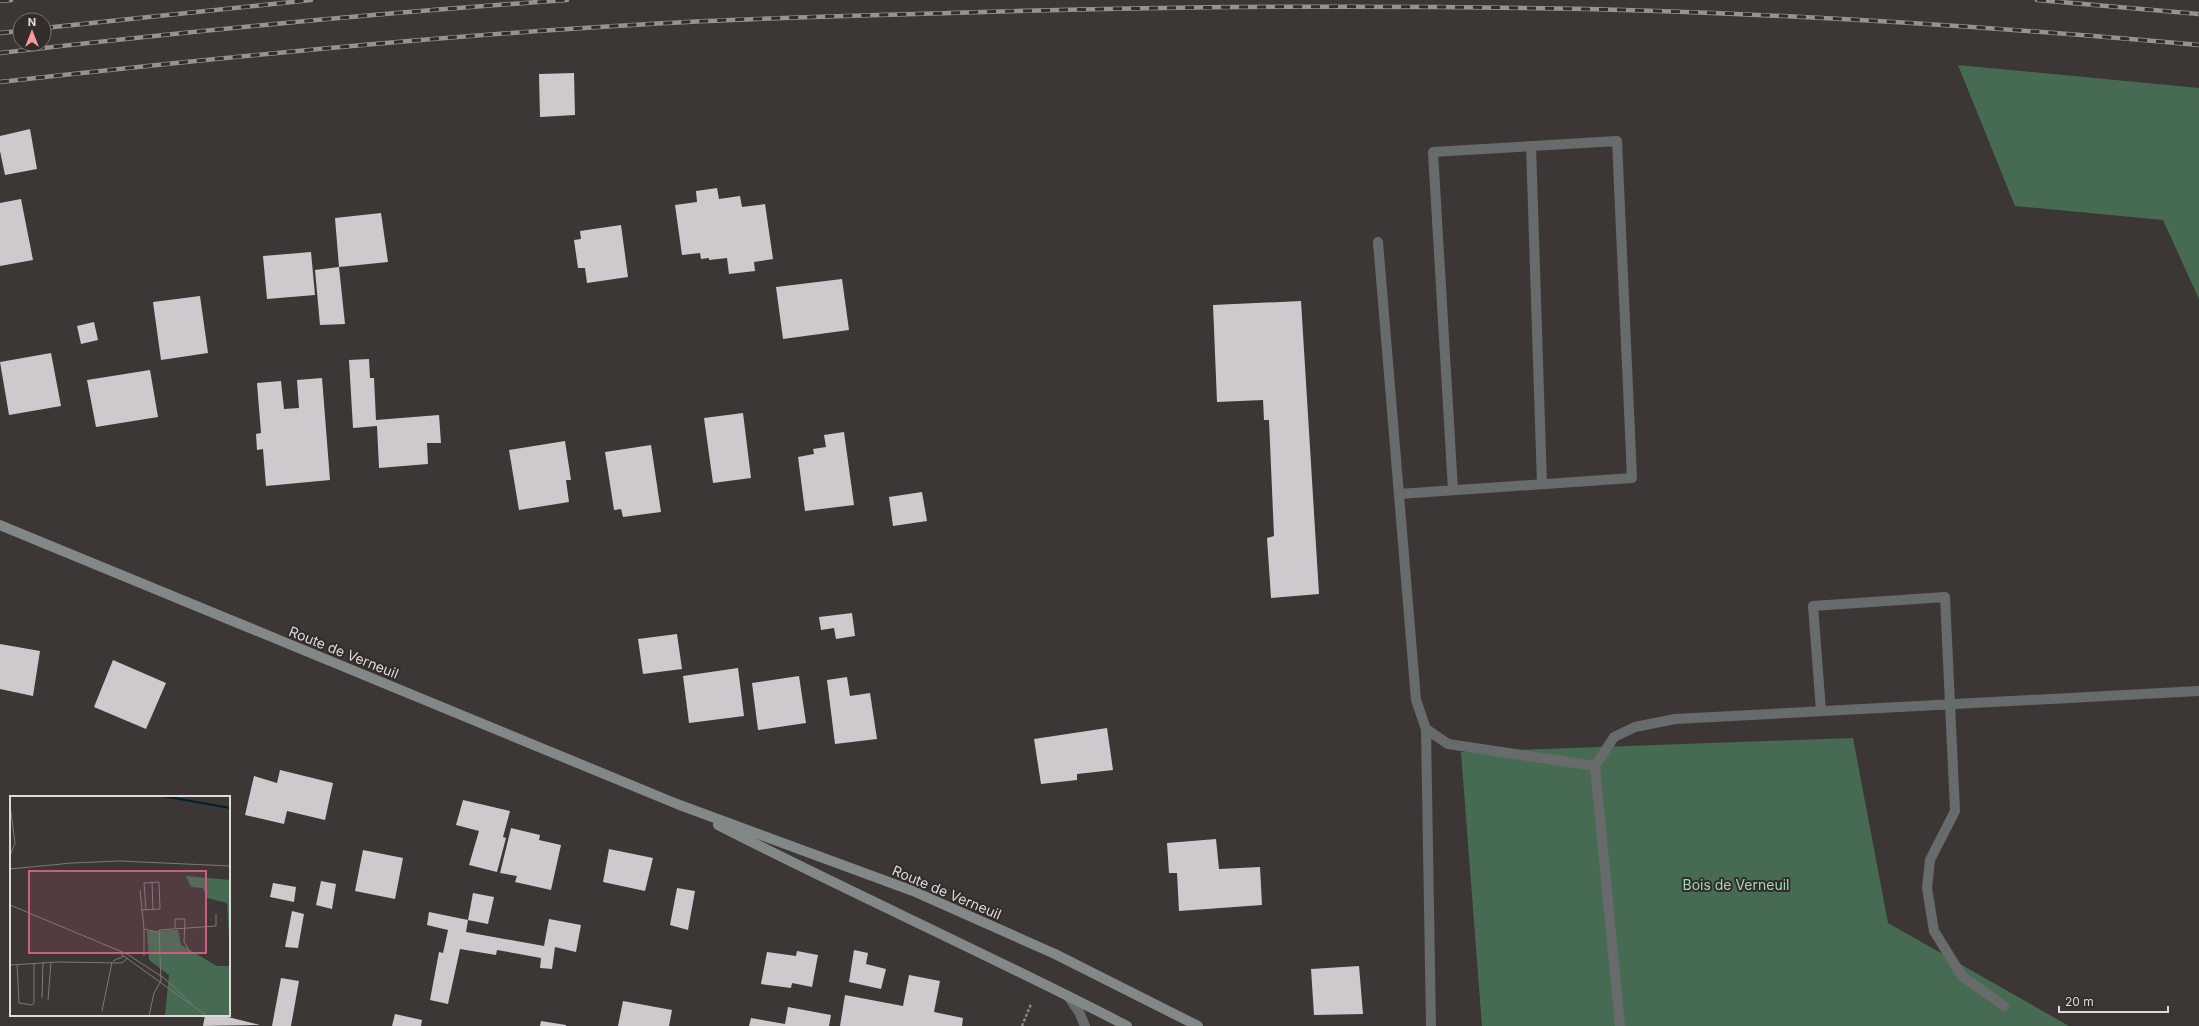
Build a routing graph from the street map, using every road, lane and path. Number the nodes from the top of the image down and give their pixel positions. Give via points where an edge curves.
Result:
1 (1531, 146) junction
2 (1378, 242) dead end
3 (1542, 484) junction
4 (1453, 490) junction
5 (1399, 494) junction
6 (0, 525) edge
7 (2199, 691) edge
8 (1951, 704) junction
9 (1821, 712) junction
10 (1426, 729) junction
11 (1595, 766) junction
12 (677, 804) junction
13 (1068, 996) junction
14 (1033, 999) dead end
15 (2004, 1006) dead end
16 (1022, 1026) edge
17 (1085, 1026) edge
18 (1126, 1026) edge
19 (1198, 1026) edge
20 (1431, 1026) edge
21 (1620, 1026) edge

1 - 3 street
1 - 3 street via 1617,141 1632,478
1 - 4 street via 1433,152
2 - 5 street
3 - 4 street
4 - 5 street
5 - 10 street via 1416,700
6 - 12 main road, Route de Verneuil
7 - 8 street
8 - 9 street
8 - 9 street via 1945,597 1813,606
8 - 15 street via 1955,811 1930,860 1927,888 1934,932 1962,976
9 - 11 street via 1675,719 1635,727 1614,737
10 - 11 street via 1448,744
10 - 20 street
11 - 21 street
12 - 13 main road, Route de Verneuil via 838,886
12 - 19 main road, Route de Verneuil via 913,891 1055,954
13 - 17 street
13 - 18 main road, Route de Verneuil
14 - 16 path

